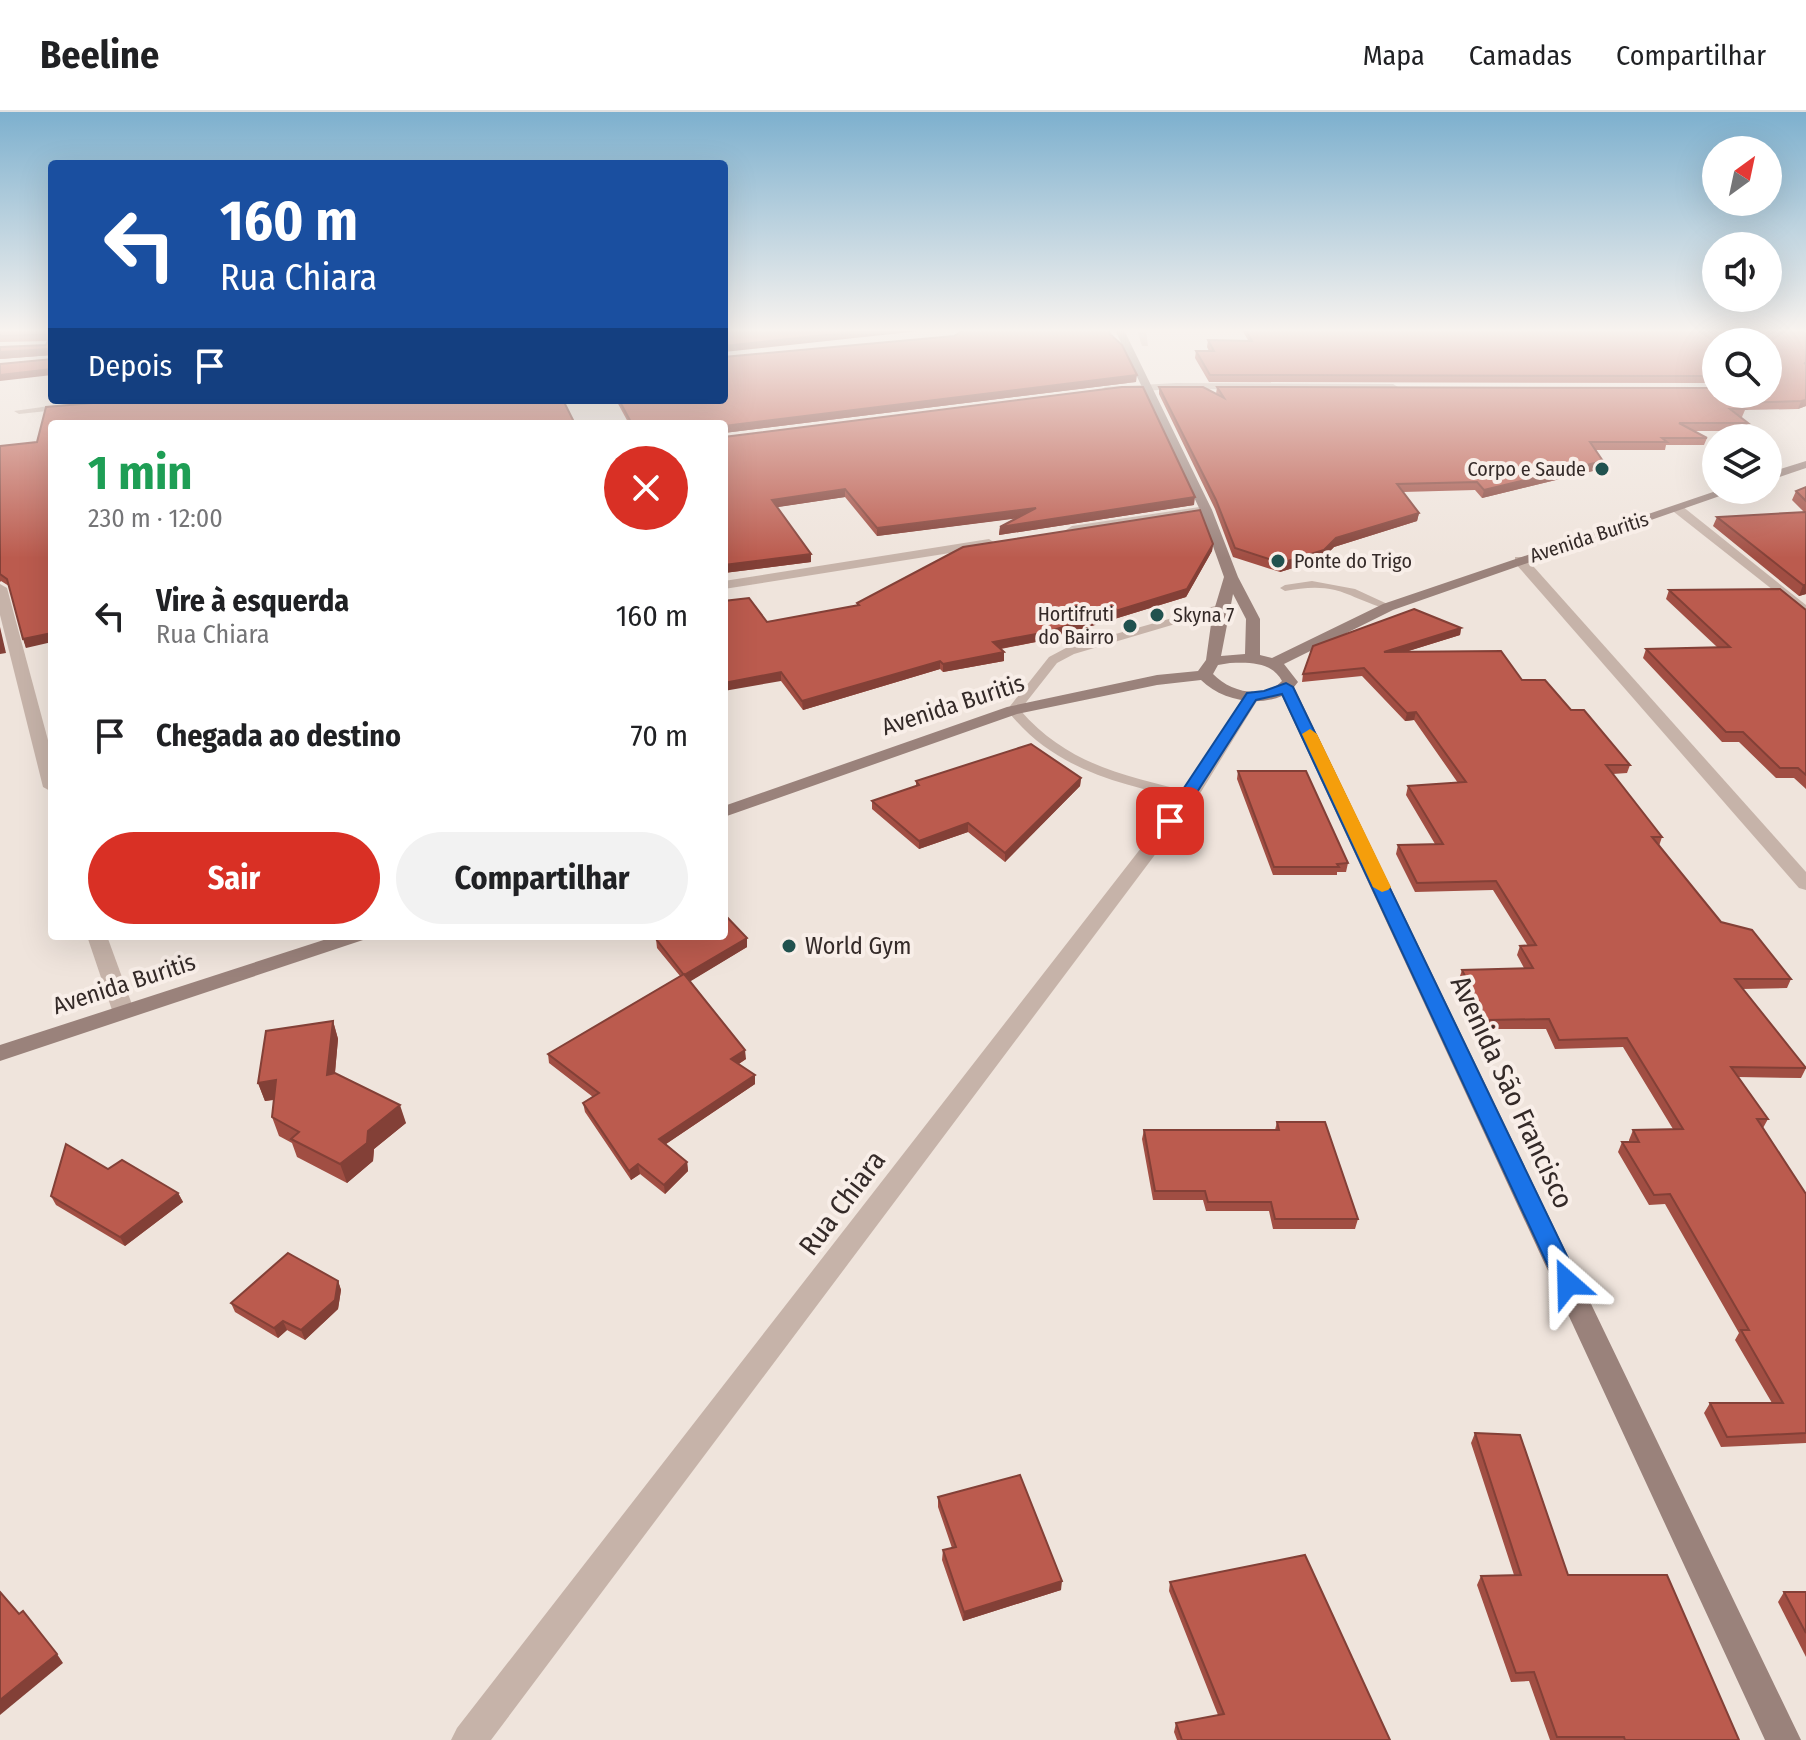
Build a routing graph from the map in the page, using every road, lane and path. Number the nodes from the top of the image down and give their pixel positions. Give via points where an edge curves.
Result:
1 (79, 406) edge
2 (1155, 406) edge
3 (19, 411) dead end
4 (1806, 464) edge
5 (1782, 472) edge
6 (1702, 500) edge
7 (1678, 509) junction
8 (1206, 510) junction
9 (1054, 533) edge
10 (1007, 540) edge
11 (1520, 560) junction
12 (1231, 577) junction
13 (728, 584) edge
14 (0, 588) edge
15 (1285, 588) dead end
16 (1222, 607) junction
17 (1388, 607) junction
18 (1806, 612) edge
19 (1252, 658) junction
20 (1272, 664) junction
21 (1209, 669) junction
22 (1286, 687) junction
23 (1252, 696) junction
24 (1013, 710) junction
25 (48, 772) edge
26 (1190, 796) junction
27 (728, 811) edge
28 (1806, 884) edge
29 (98, 940) edge
30 (343, 940) edge
31 (123, 1010) junction
32 (0, 1053) edge
33 (469, 1740) edge
34 (1783, 1740) edge

1 - 3 street
2 - 8 street
4 - 5 street
6 - 7 street, Avenida Buritis
7 - 11 street, Avenida Buritis
7 - 18 street
8 - 9 street
8 - 12 street
10 - 13 street
11 - 17 street, Avenida Buritis
11 - 28 street
12 - 16 street
12 - 19 street via 1253,619
14 - 25 street
15 - 17 lane via 1326,584
16 - 21 street
16 - 24 lane via 1070,651 1053,660
17 - 20 street, Avenida Buritis
19 - 20 street
19 - 21 street, Avenida Buritis via 1230,658
20 - 22 street, Avenida São Francisco via 1288,675
21 - 23 street via 1221,689
21 - 24 street, Avenida Buritis
22 - 23 street
22 - 34 street, Avenida São Francisco
23 - 26 street, Rua Chiara
24 - 26 lane via 1029,731 1058,753 1095,772
24 - 27 street, Avenida Buritis
26 - 33 street, Rua Chiara
29 - 31 street
30 - 31 street, Avenida Buritis
31 - 32 street, Avenida Buritis

